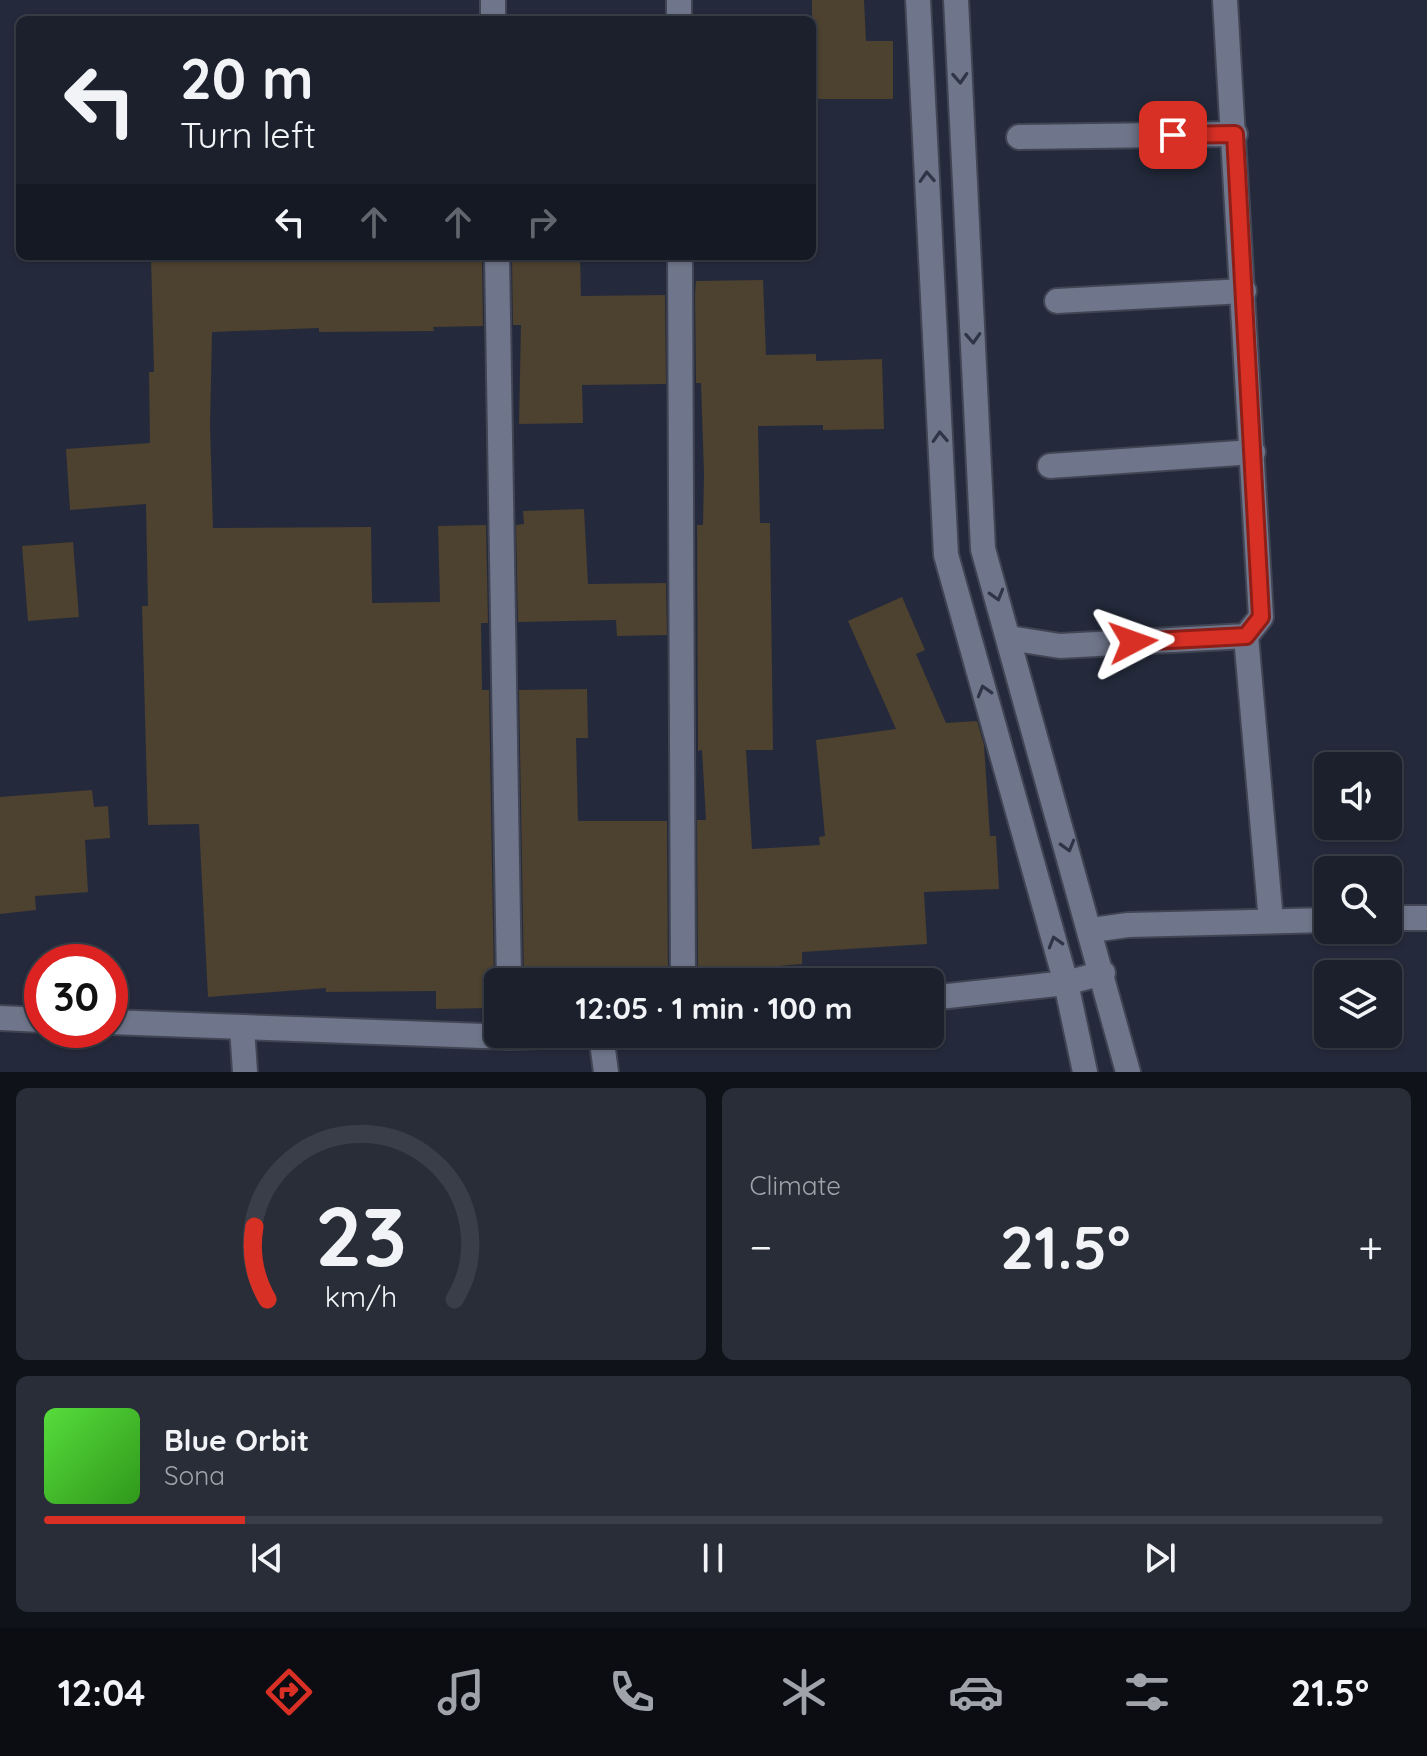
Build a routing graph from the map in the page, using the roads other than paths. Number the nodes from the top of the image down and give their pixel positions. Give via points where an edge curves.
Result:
1 (918, 0) edge
2 (956, 0) edge
3 (1225, 0) edge
4 (1235, 134) junction
5 (1019, 137) dead end
6 (497, 260) edge
7 (680, 260) edge
8 (1244, 291) junction
9 (1057, 301) dead end
10 (1253, 452) junction
11 (1050, 466) dead end
12 (1246, 636) junction
13 (1009, 638) junction
14 (1402, 918) edge
15 (1427, 918) edge
16 (1314, 920) edge
17 (1271, 921) junction
18 (1092, 930) junction
19 (509, 968) edge
20 (683, 968) edge
21 (1103, 973) junction
22 (1066, 983) junction
23 (944, 996) edge
24 (0, 1018) edge
25 (24, 1019) edge
26 (128, 1023) edge
27 (242, 1027) junction
28 (484, 1035) edge
29 (605, 1048) edge
30 (245, 1072) edge
31 (606, 1072) edge
32 (1085, 1072) edge
33 (1128, 1072) edge

22 -> 1 street via 946,555
2 -> 13 street via 983,549
3 - 4 street
4 - 5 street
4 - 8 street
6 - 19 street
7 - 20 street
8 - 9 street
8 - 10 street
10 - 11 street
10 - 12 street via 1261,617
12 - 13 street via 1060,646
12 - 17 street
13 -> 18 street
14 - 15 street
16 - 17 street
17 - 18 street
18 - 21 street
21 - 22 street
21 - 33 street
22 - 23 street
22 - 32 street
24 - 25 street
26 - 27 street
27 - 28 street
27 - 30 street
29 - 31 street

